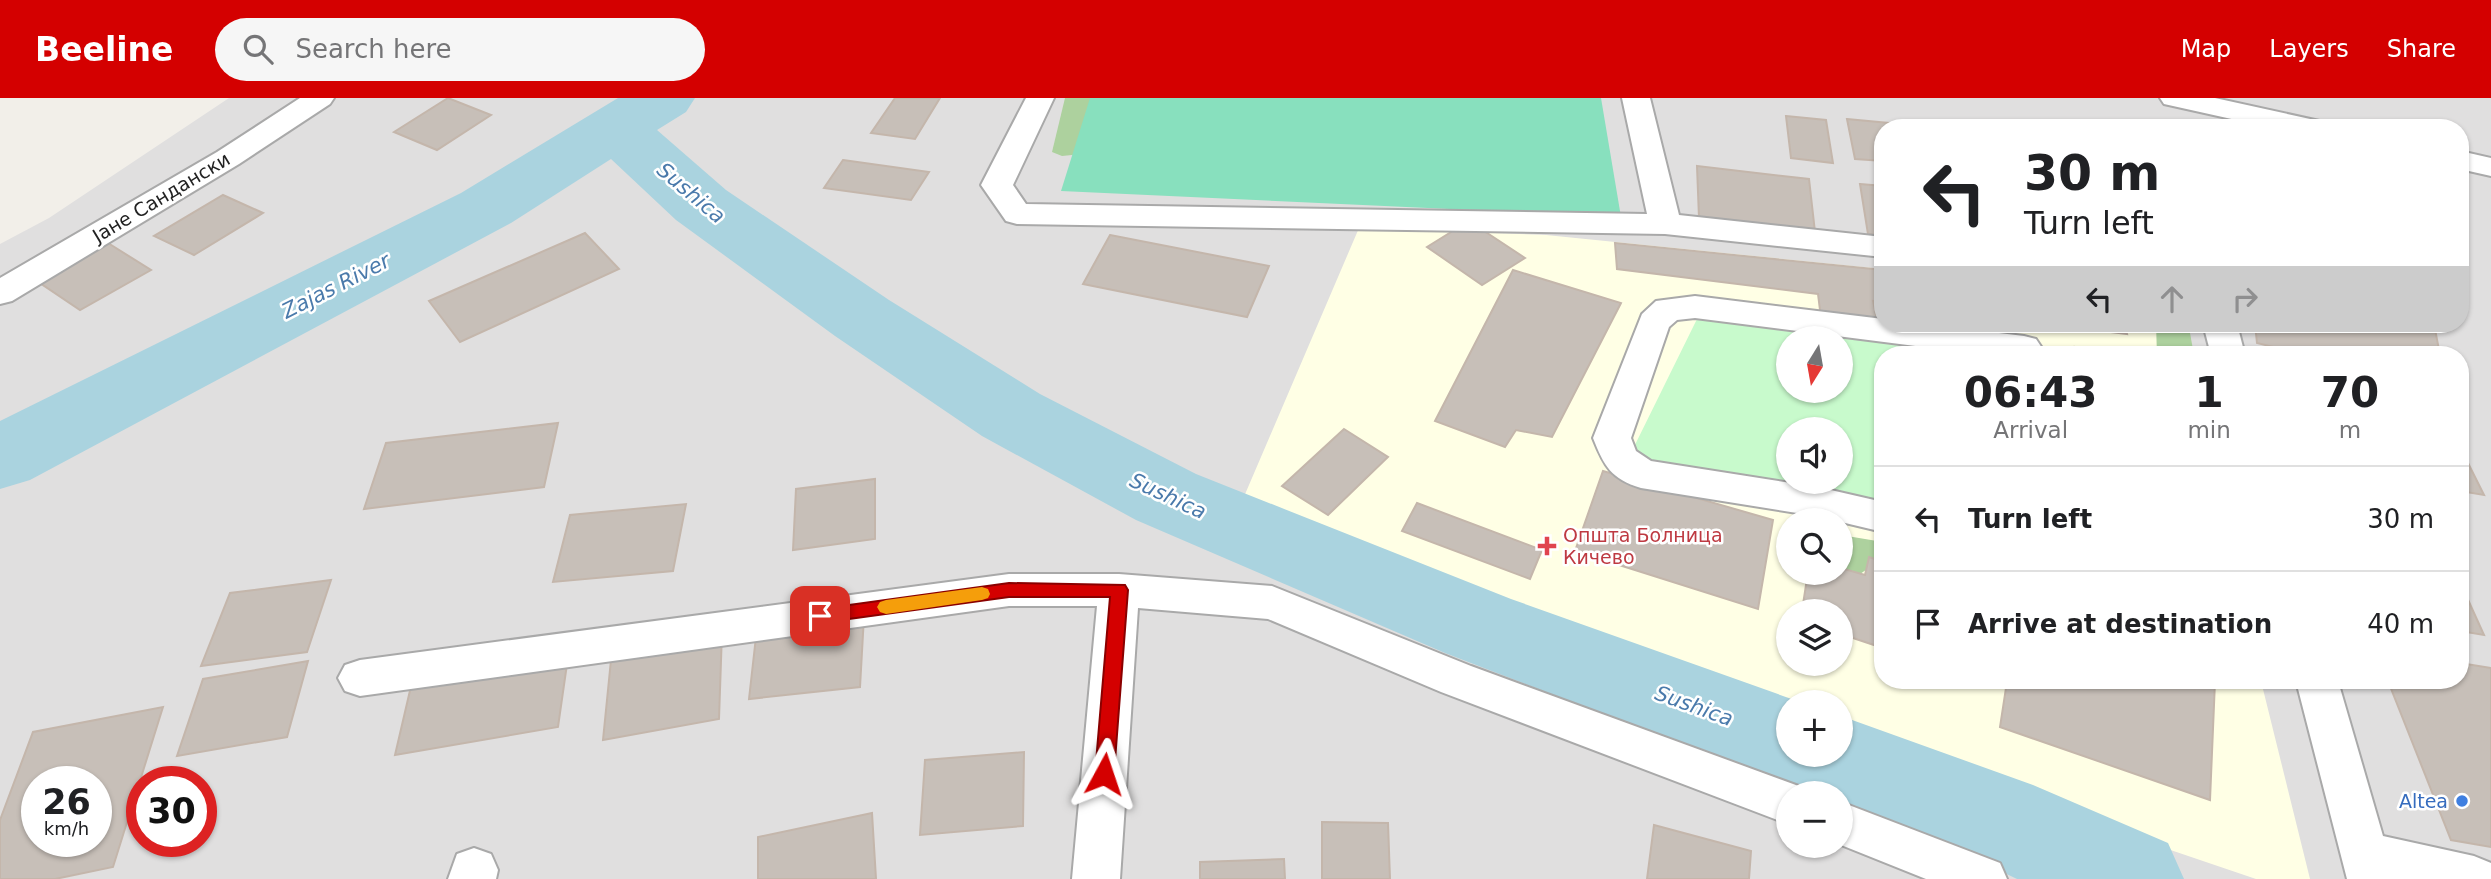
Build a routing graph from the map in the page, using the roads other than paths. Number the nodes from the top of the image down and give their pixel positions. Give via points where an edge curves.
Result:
1 (320, 98) edge
2 (1040, 98) edge
3 (1636, 98) edge
4 (2160, 98) edge
5 (2174, 98) edge
6 (2166, 119) edge
7 (2272, 119) edge
8 (2469, 162) edge
9 (2491, 167) edge
10 (1665, 224) junction
11 (1874, 246) edge
12 (0, 293) edge
13 (1874, 326) edge
14 (1938, 333) edge
15 (2022, 342) edge
16 (1874, 515) edge
17 (1119, 590) junction
18 (360, 678) dead end
19 (2319, 689) edge
20 (1776, 799) edge
21 (1853, 828) edge
22 (2367, 867) edge
23 (1096, 879) edge
24 (1983, 879) edge
25 (2474, 879) edge

1 - 12 street, Јане Сандански
2 - 10 street via 998,185 1017,214
3 - 10 street
4 - 6 street
5 - 7 street
8 - 9 street
10 - 11 street
13 - 16 street via 1695,307 1668,309 1654,322 1612,439 1620,459 1641,474
14 - 15 street
17 - 18 street via 1009,590
17 - 20 street via 1272,603 1456,679
17 - 23 street
19 - 22 street
21 - 24 street
22 - 25 street

